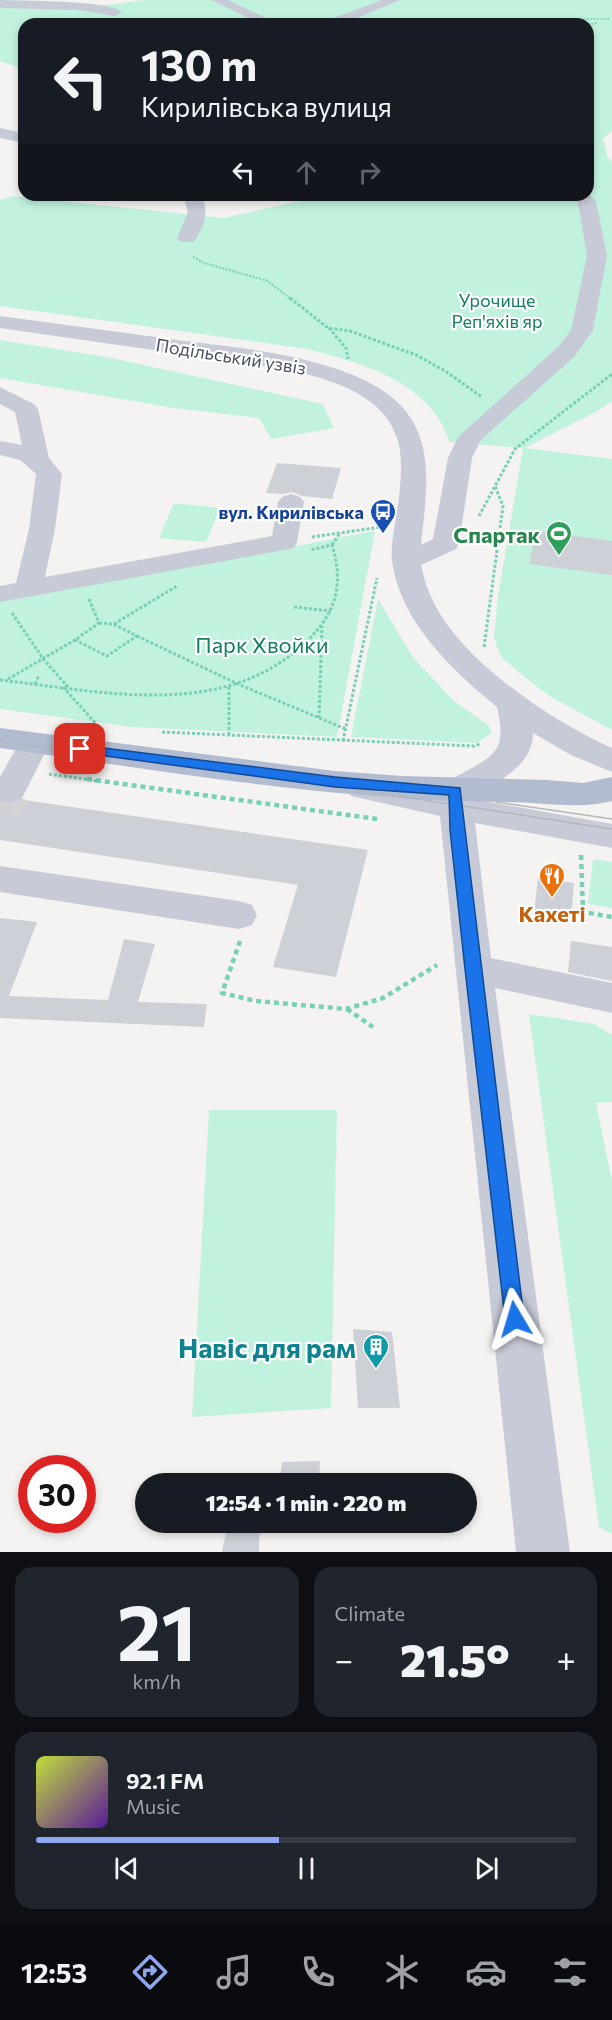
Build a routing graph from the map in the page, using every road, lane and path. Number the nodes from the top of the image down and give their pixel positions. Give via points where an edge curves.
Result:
1 (217, 0) edge
2 (394, 0) edge
3 (0, 4) edge
4 (115, 12) dead end
5 (612, 17) edge
6 (258, 18) edge
7 (347, 18) edge
8 (609, 19) junction
9 (594, 21) edge
10 (594, 23) edge
11 (0, 133) edge
12 (18, 137) edge
13 (196, 201) edge
14 (592, 201) edge
15 (187, 238) joint
16 (0, 322) edge
17 (328, 328) junction
18 (350, 367) dead end
19 (612, 374) edge
20 (0, 394) edge
21 (500, 411) junction
22 (0, 448) edge
23 (37, 458) junction
24 (495, 485) junction
25 (291, 502) dead end
26 (475, 524) dead end
27 (377, 528) dead end
28 (332, 545) junction
29 (301, 551) dead end
30 (406, 561) junction
31 (376, 578) dead end
32 (179, 585) dead end
33 (88, 596) dead end
34 (26, 599) junction
35 (6, 607) edge
36 (294, 607) dead end
37 (331, 611) junction
38 (99, 623) junction
39 (113, 624) junction
40 (322, 626) junction
41 (137, 636) junction
42 (75, 640) junction
43 (483, 657) dead end
44 (44, 660) junction
45 (39, 675) dead end
46 (0, 680) edge
47 (7, 680) junction
48 (35, 684) junction
49 (240, 685) junction
50 (62, 687) junction
51 (229, 687) junction
52 (69, 688) junction
53 (512, 703) junction
54 (319, 718) junction
55 (87, 724) dead end
56 (98, 726) junction
57 (109, 727) dead end
58 (346, 729) junction
59 (152, 731) dead end
60 (230, 735) junction
61 (0, 738) edge
62 (343, 741) junction
63 (474, 746) dead end
64 (612, 761) edge
65 (21, 768) junction
66 (335, 782) joint
67 (612, 788) edge
68 (456, 800) junction
69 (386, 820) dead end
70 (596, 840) edge
71 (0, 879) edge
72 (239, 915) dead end
73 (612, 917) edge
74 (455, 967) junction
75 (222, 993) dead end
76 (612, 998) edge
77 (346, 1009) junction
78 (373, 1027) dead end
79 (543, 1552) edge

1 - 6 street
2 - 7 street
3 - 4 street via 79,6
5 - 8 path
8 - 9 path
8 - 10 path
11 - 12 street
13 - 15 street via 197,220
14 - 21 street via 597,256 582,330 567,351
15 - 17 path via 187,250 194,258 268,281
16 - 30 street, Подільський узвіз via 285,362 352,382 382,399 412,440 414,462
17 - 18 path via 346,348
17 - 21 path via 350,331 416,355
19 - 24 path via 515,449
20 - 23 street via 26,409
21 - 30 street via 470,437 460,458 446,543
22 - 23 street
23 - 34 street via 49,474 42,529
24 - 26 path
24 - 43 path via 503,506
25 - 34 street via 284,542
27 - 28 path via 340,532
28 - 29 path
28 - 37 path via 340,587
30 - 53 street, Подільський узвіз via 417,598 441,638
31 - 58 path
32 - 39 path
33 - 38 path
34 - 35 street
34 - 35 path
35 - 44 path
36 - 37 path
37 - 40 path
38 - 39 path
38 - 42 path
39 - 41 path
40 - 49 path via 280,663
40 - 54 path
41 - 42 path via 107,656
41 - 49 path
42 - 44 path
44 - 47 path
44 - 52 path
45 - 48 path
46 - 47 path
47 - 48 path
48 - 50 path
49 - 51 path
49 - 54 path
50 - 52 path
50 - 56 path
51 - 52 path via 198,693 152,694
51 - 60 path
53 - 64 street, Подільський узвіз via 554,731
53 - 68 street via 516,746
54 - 58 path
55 - 56 path
56 - 57 path
58 - 62 path
59 - 60 path
60 - 62 path
61 - 65 main road
62 - 63 path
65 - 66 main road
65 - 69 path
66 - 68 street
67 - 68 main road via 587,796 543,791
68 - 70 street
68 - 74 street
70 - 73 path via 583,912
71 - 72 street
74 - 76 street
74 - 77 path via 383,998
74 - 79 street
75 - 77 path via 256,1001
77 - 78 path

